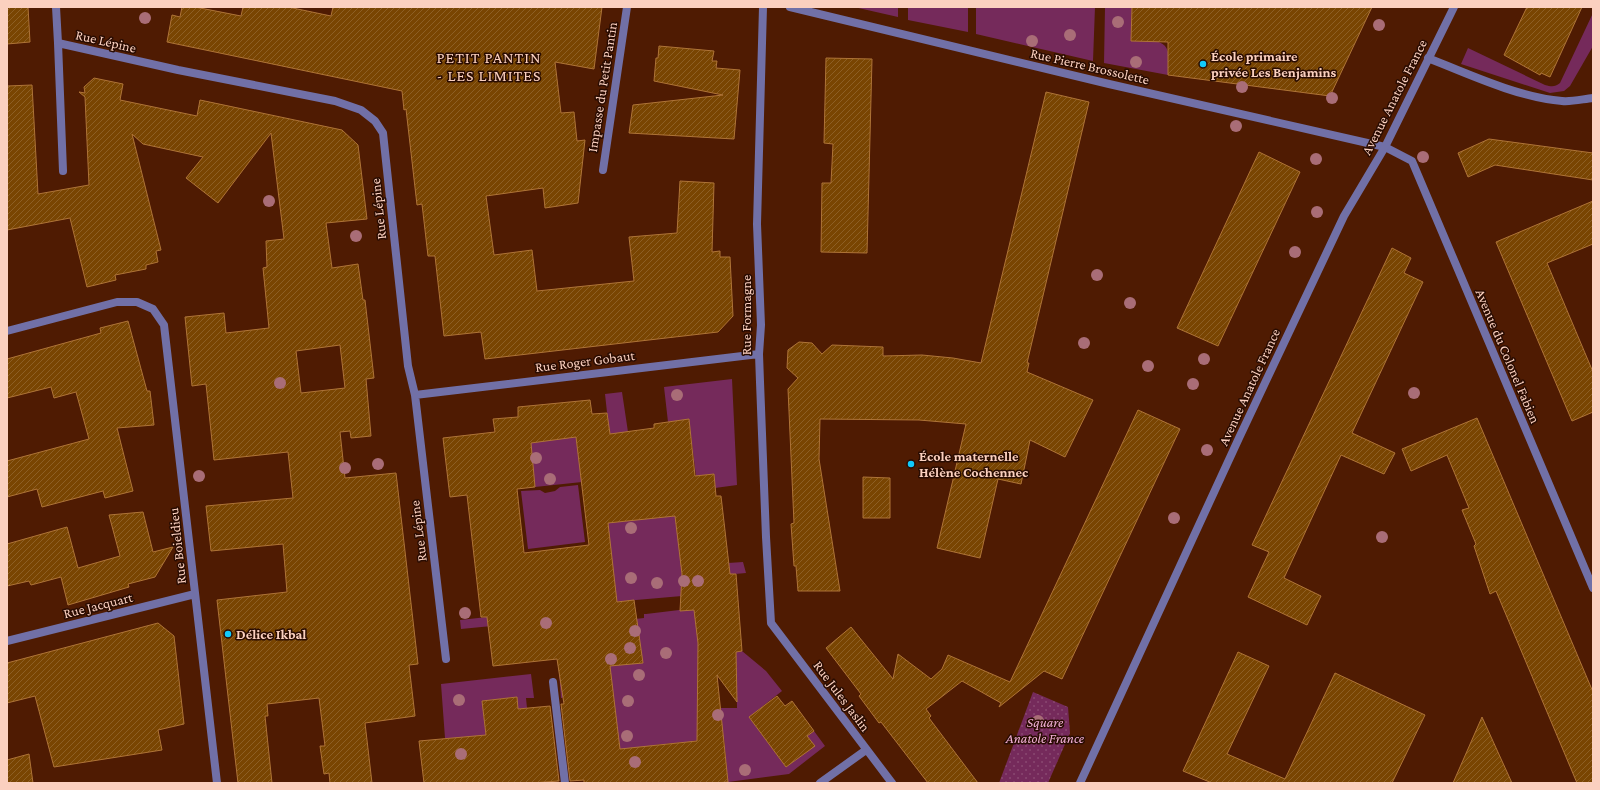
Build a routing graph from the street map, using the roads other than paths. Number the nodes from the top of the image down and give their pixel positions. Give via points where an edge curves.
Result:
1 (56, 7) edge
2 (628, 7) edge
3 (763, 7) edge
4 (790, 7) edge
5 (1454, 7) edge
6 (58, 43) junction
7 (1428, 58) junction
8 (1593, 98) edge
9 (1385, 147) junction
10 (603, 170) dead end
11 (63, 171) dead end
12 (7, 331) edge
13 (759, 354) junction
14 (415, 395) junction
15 (1589, 571) edge
16 (1593, 588) edge
17 (195, 594) junction
18 (772, 623) joint
19 (7, 641) edge
20 (446, 659) dead end
21 (552, 682) dead end
22 (866, 750) junction
23 (217, 783) edge
24 (565, 783) edge
25 (820, 783) edge
26 (892, 783) edge
27 (1080, 783) edge

1 - 6 street, Rue Lépine
2 - 10 street, Impasse du Petit Pantin
3 - 13 street, Rue Formagne via 756,224 761,325
4 - 9 street, Rue Pierre Brossolette
5 - 7 street, Avenue Anatole France
6 - 11 street
6 - 14 street, Rue Lépine via 335,101 361,110 375,121 383,133 408,366
7 - 8 street via 1542,99 1564,101
7 - 9 street, Avenue Anatole France
9 - 15 street, Avenue du Colonel Fabien via 1412,161
9 - 27 street, Avenue Anatole France via 1344,216
12 - 17 street, Rue Boieldieu via 117,302 137,302 153,309 164,325
13 - 14 street, Rue Roger Gobaut
13 - 18 street, Rue Formagne
14 - 20 street, Rue Lépine
15 - 16 street, Avenue du Colonel Fabien
17 - 19 street, Rue Jacquart
17 - 23 street, Rue Boieldieu
18 - 22 street, Rue Jules Jaslin
21 - 24 street
22 - 25 street
22 - 26 street, Rue Jules Jaslin

